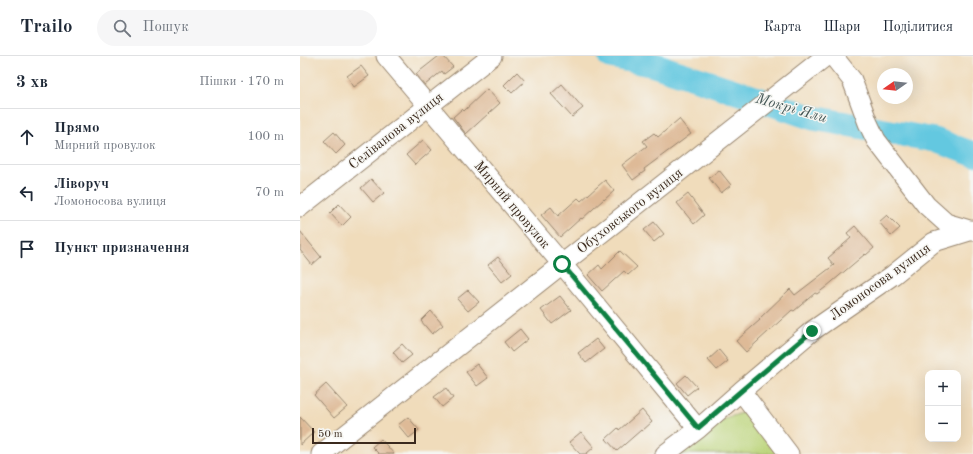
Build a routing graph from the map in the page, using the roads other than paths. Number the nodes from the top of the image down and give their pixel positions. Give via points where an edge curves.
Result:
1 (386, 56) edge
2 (492, 56) edge
3 (834, 56) edge
4 (816, 59) edge
5 (428, 106) junction
6 (300, 207) edge
7 (973, 231) edge
8 (562, 264) junction
9 (741, 391) junction
10 (698, 428) junction
11 (321, 454) edge
12 (665, 454) edge
13 (789, 454) edge

1 - 5 street, Мирний провулок
2 - 5 street, Селіванова вулиця
3 - 7 street via 852,80 872,131 926,204 946,223
4 - 8 street, Обуховського вулиця via 760,108
5 - 6 street, Селіванова вулиця
5 - 8 street, Мирний провулок
7 - 9 street, Ломоносова вулиця via 934,242 893,275 812,331
8 - 10 street, Мирний провулок
8 - 11 street, Обуховського вулиця
9 - 10 street, Ломоносова вулиця
9 - 13 street
10 - 12 street, Ломоносова вулиця

